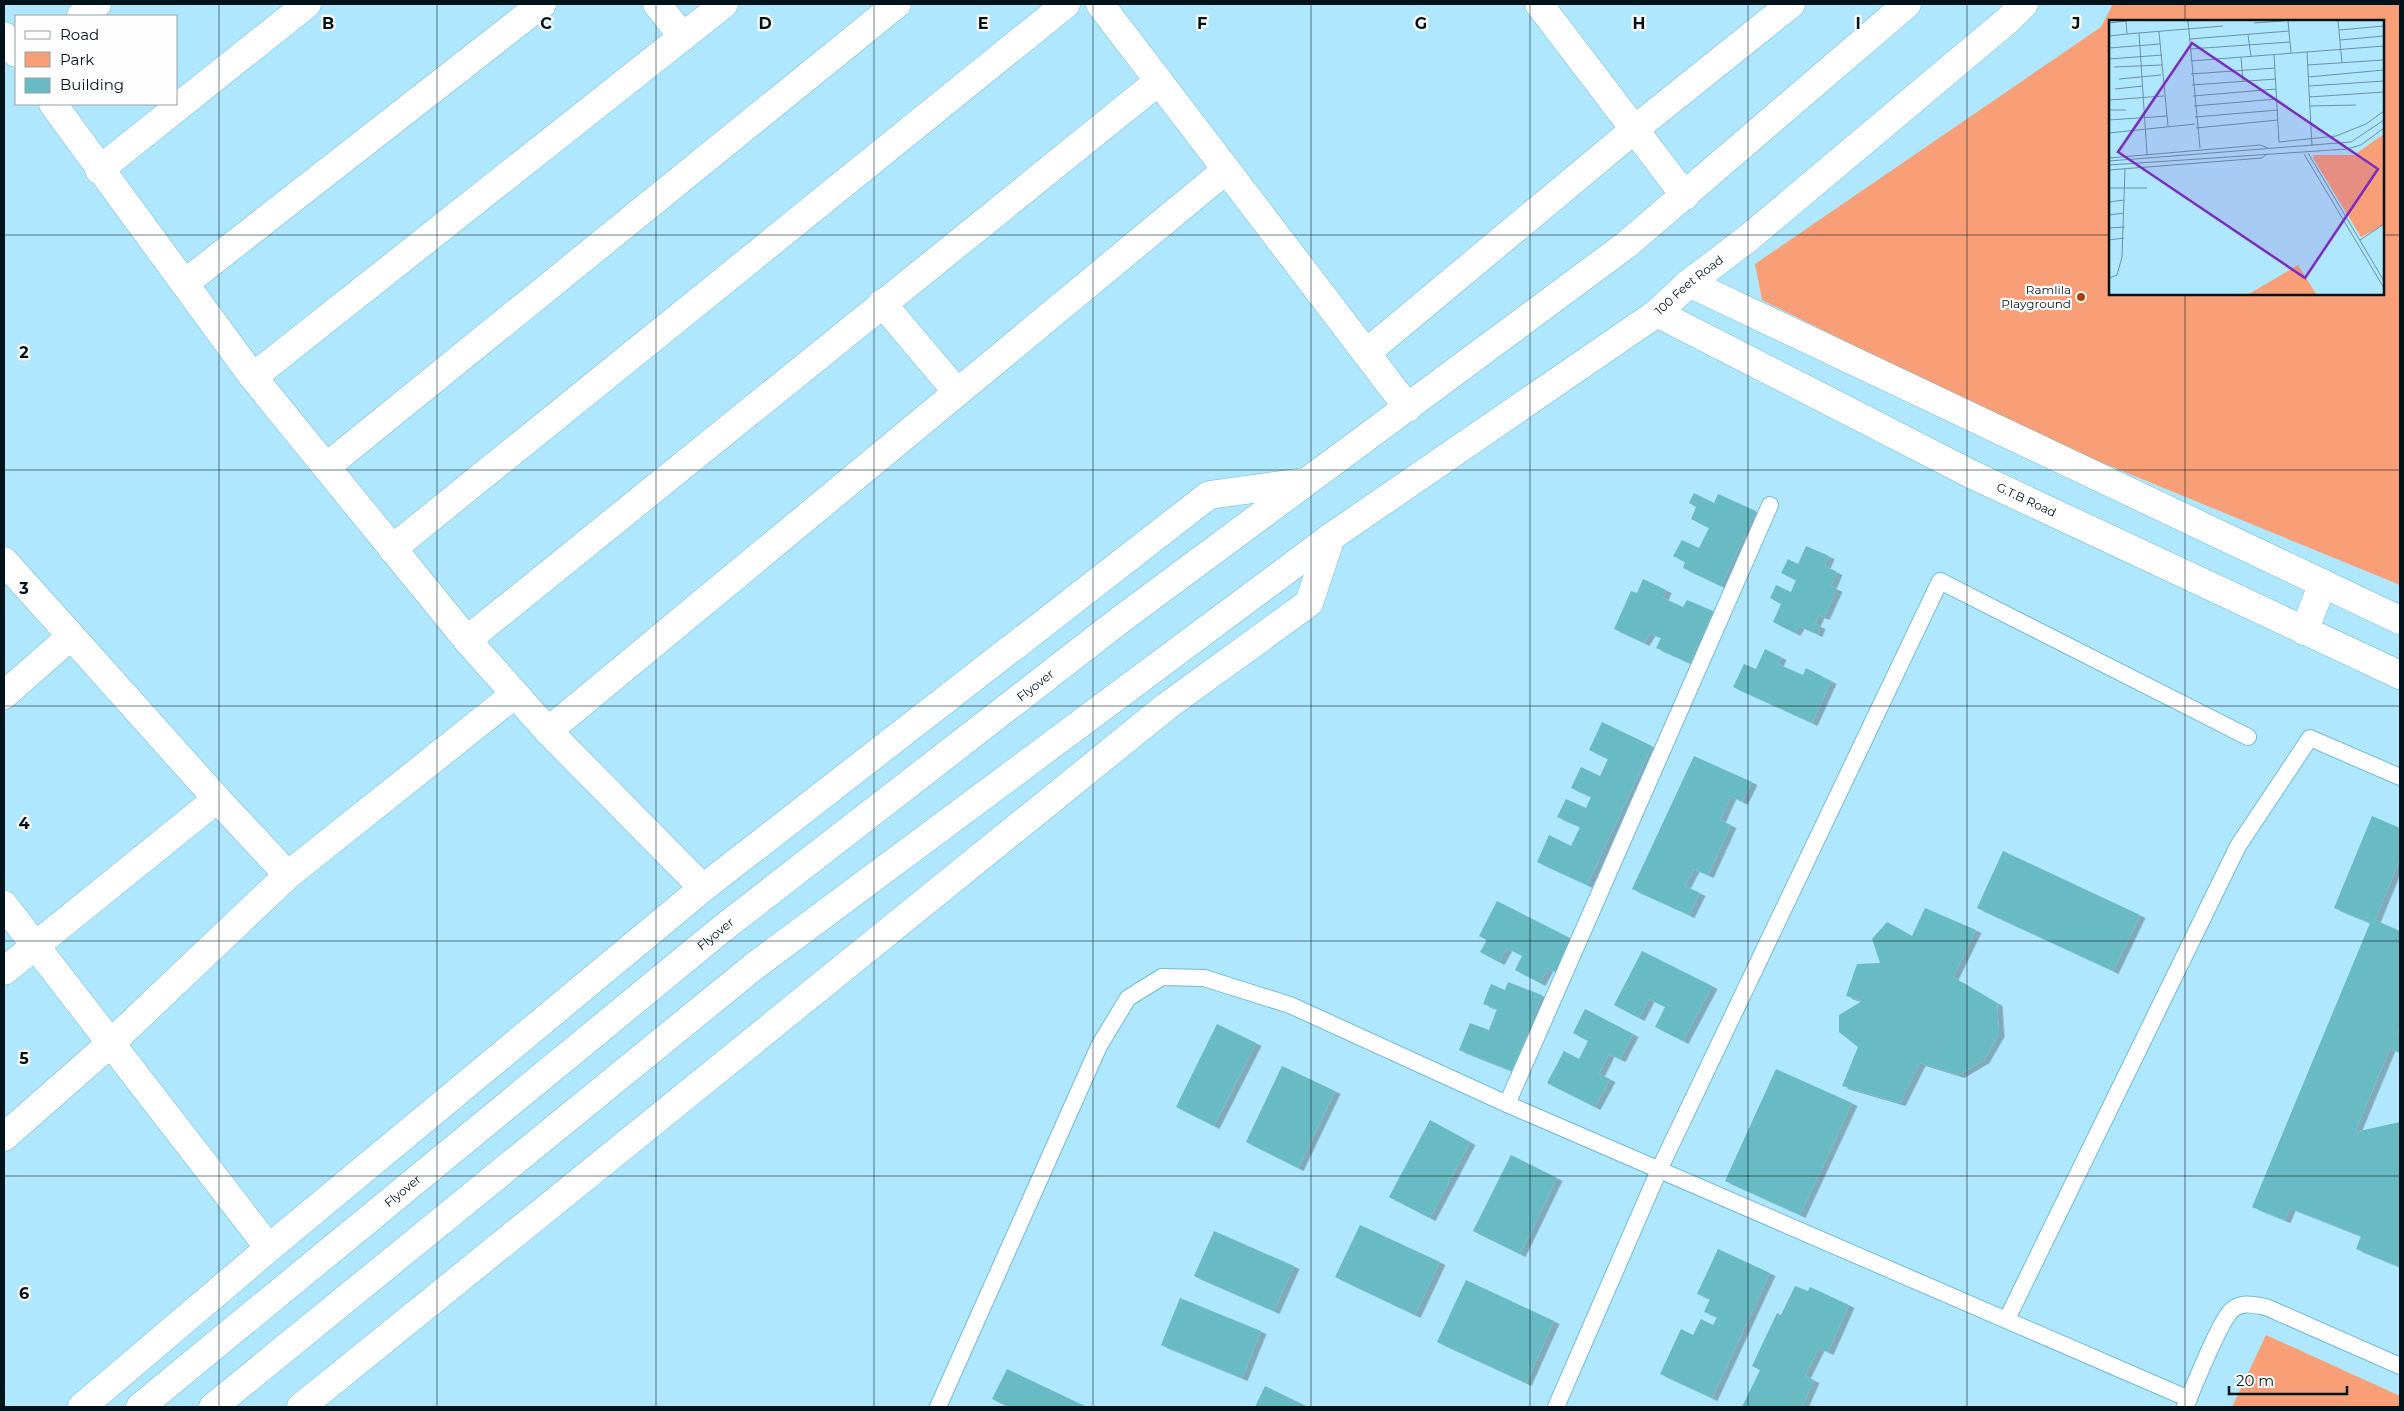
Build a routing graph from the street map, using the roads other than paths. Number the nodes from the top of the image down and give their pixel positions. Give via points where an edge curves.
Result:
1 (97, 4) edge
2 (307, 4) edge
3 (542, 4) edge
4 (657, 4) edge
5 (724, 4) edge
6 (897, 4) edge
7 (1066, 4) edge
8 (1100, 4) edge
9 (1539, 4) edge
10 (1791, 4) edge
11 (1907, 4) edge
12 (2024, 4) edge
13 (81, 15) edge
14 (4, 36) edge
15 (683, 37) junction
16 (15, 52) edge
17 (1159, 81) junction
18 (54, 105) edge
19 (1636, 129) junction
20 (99, 170) junction
21 (1226, 170) junction
22 (1685, 196) junction
23 (185, 283) junction
24 (1689, 283) junction
25 (882, 303) junction
26 (1657, 313) junction
27 (1366, 353) junction
28 (254, 376) junction
29 (957, 392) junction
30 (1408, 408) junction
31 (326, 467) junction
32 (1307, 482) junction
33 (1770, 505) dead end
34 (1332, 537) junction
35 (392, 549) junction
36 (4, 562) edge
37 (2323, 583) junction
38 (2400, 620) edge
39 (2304, 630) junction
40 (70, 637) junction
41 (467, 640) junction
42 (2400, 675) edge
43 (4, 695) edge
44 (514, 695) junction
45 (548, 731) junction
46 (2248, 737) dead end
47 (2400, 777) edge
48 (217, 799) junction
49 (288, 875) junction
50 (702, 888) junction
51 (4, 905) edge
52 (37, 945) junction
53 (4, 971) edge
54 (111, 1043) junction
55 (1507, 1104) junction
56 (4, 1137) edge
57 (1660, 1168) junction
58 (269, 1248) junction
59 (2007, 1319) junction
60 (2400, 1366) edge
61 (2187, 1403) edge
62 (82, 1407) edge
63 (140, 1407) edge
64 (213, 1407) edge
65 (301, 1407) edge
66 (938, 1407) edge
67 (1556, 1407) edge

1 - 13 street
2 - 20 street
3 - 23 street
4 - 15 street
5 - 15 street
6 - 31 street
7 - 35 street
8 - 17 street
9 - 19 street
10 - 19 street
11 - 22 street
12 - 24 street, 100 Feet Road via 1776,215
14 - 16 street
15 - 28 street
17 - 21 street
17 - 25 street
18 - 20 street
19 - 22 street
19 - 27 street
20 - 23 street
21 - 27 street
21 - 29 street
22 - 30 street via 1626,245
23 - 28 street
24 - 26 street, 100 Feet Road
24 - 37 street
25 - 29 street
25 - 41 street
26 - 34 street, 100 Feet Road
26 - 39 street, G.T.B Road via 1973,475
27 - 30 street
28 - 31 street
29 - 45 street
30 - 32 street
31 - 35 street
32 - 50 street via 1209,496
32 - 63 street, Flyover via 1120,620 724,928
33 - 55 lane
34 - 64 street via 752,968
34 - 65 street via 1309,603 1166,706
35 - 41 street
36 - 40 street
37 - 38 street
37 - 39 street
39 - 42 street, G.T.B Road
40 - 43 street
40 - 48 street
41 - 44 street
44 - 45 street
44 - 49 street
45 - 50 street
46 - 57 lane via 1940,581
47 - 59 lane via 2310,738 2238,846
48 - 49 street
48 - 52 street
49 - 54 street
50 - 58 street
51 - 52 street
52 - 53 street
52 - 54 street
54 - 56 street
54 - 58 street
55 - 57 lane
55 - 66 lane via 1290,1005 1204,978 1162,977 1128,998 1099,1046
57 - 59 lane
57 - 67 lane
58 - 62 street
59 - 61 lane
60 - 61 lane via 2266,1307 2245,1304 2232,1310 2221,1326

